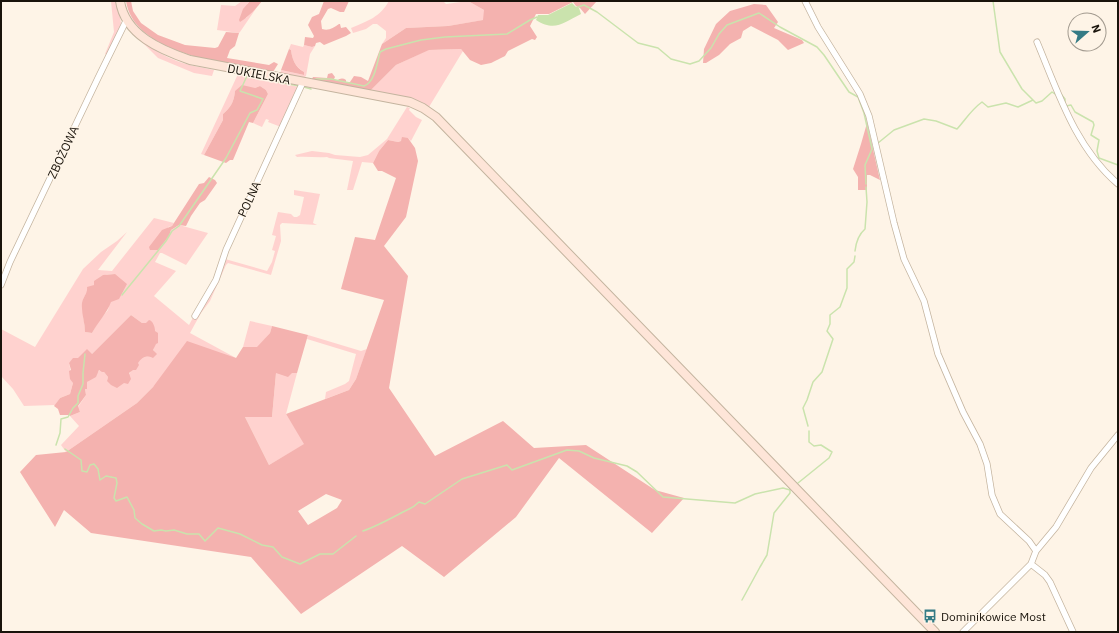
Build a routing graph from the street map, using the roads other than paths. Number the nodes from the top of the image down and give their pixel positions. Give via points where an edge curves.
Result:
1 (120, 1) edge
2 (805, 1) edge
3 (126, 21) junction
4 (1037, 42) dead end
5 (303, 82) junction
6 (1118, 184) edge
7 (1, 284) edge
8 (196, 316) dead end
9 (1118, 435) edge
10 (1036, 551) junction
11 (1031, 564) junction
12 (935, 632) edge
13 (963, 632) edge
14 (1072, 632) edge

1 - 3 main road, DUKIELSKA
2 - 10 street via 818,27 860,94 869,116 904,259 924,301 938,354 980,444 987,464 992,495 1000,514
3 - 5 main road, DUKIELSKA via 142,36 172,54 190,60
3 - 7 street, ZBOŻOWA
4 - 6 street via 1071,124 1091,156
5 - 8 street, POLNA via 226,250 216,280
5 - 12 main road, DUKIELSKA via 410,102 436,117
9 - 10 street via 1091,468 1056,527
10 - 11 street
11 - 13 street
11 - 14 street via 1050,582

